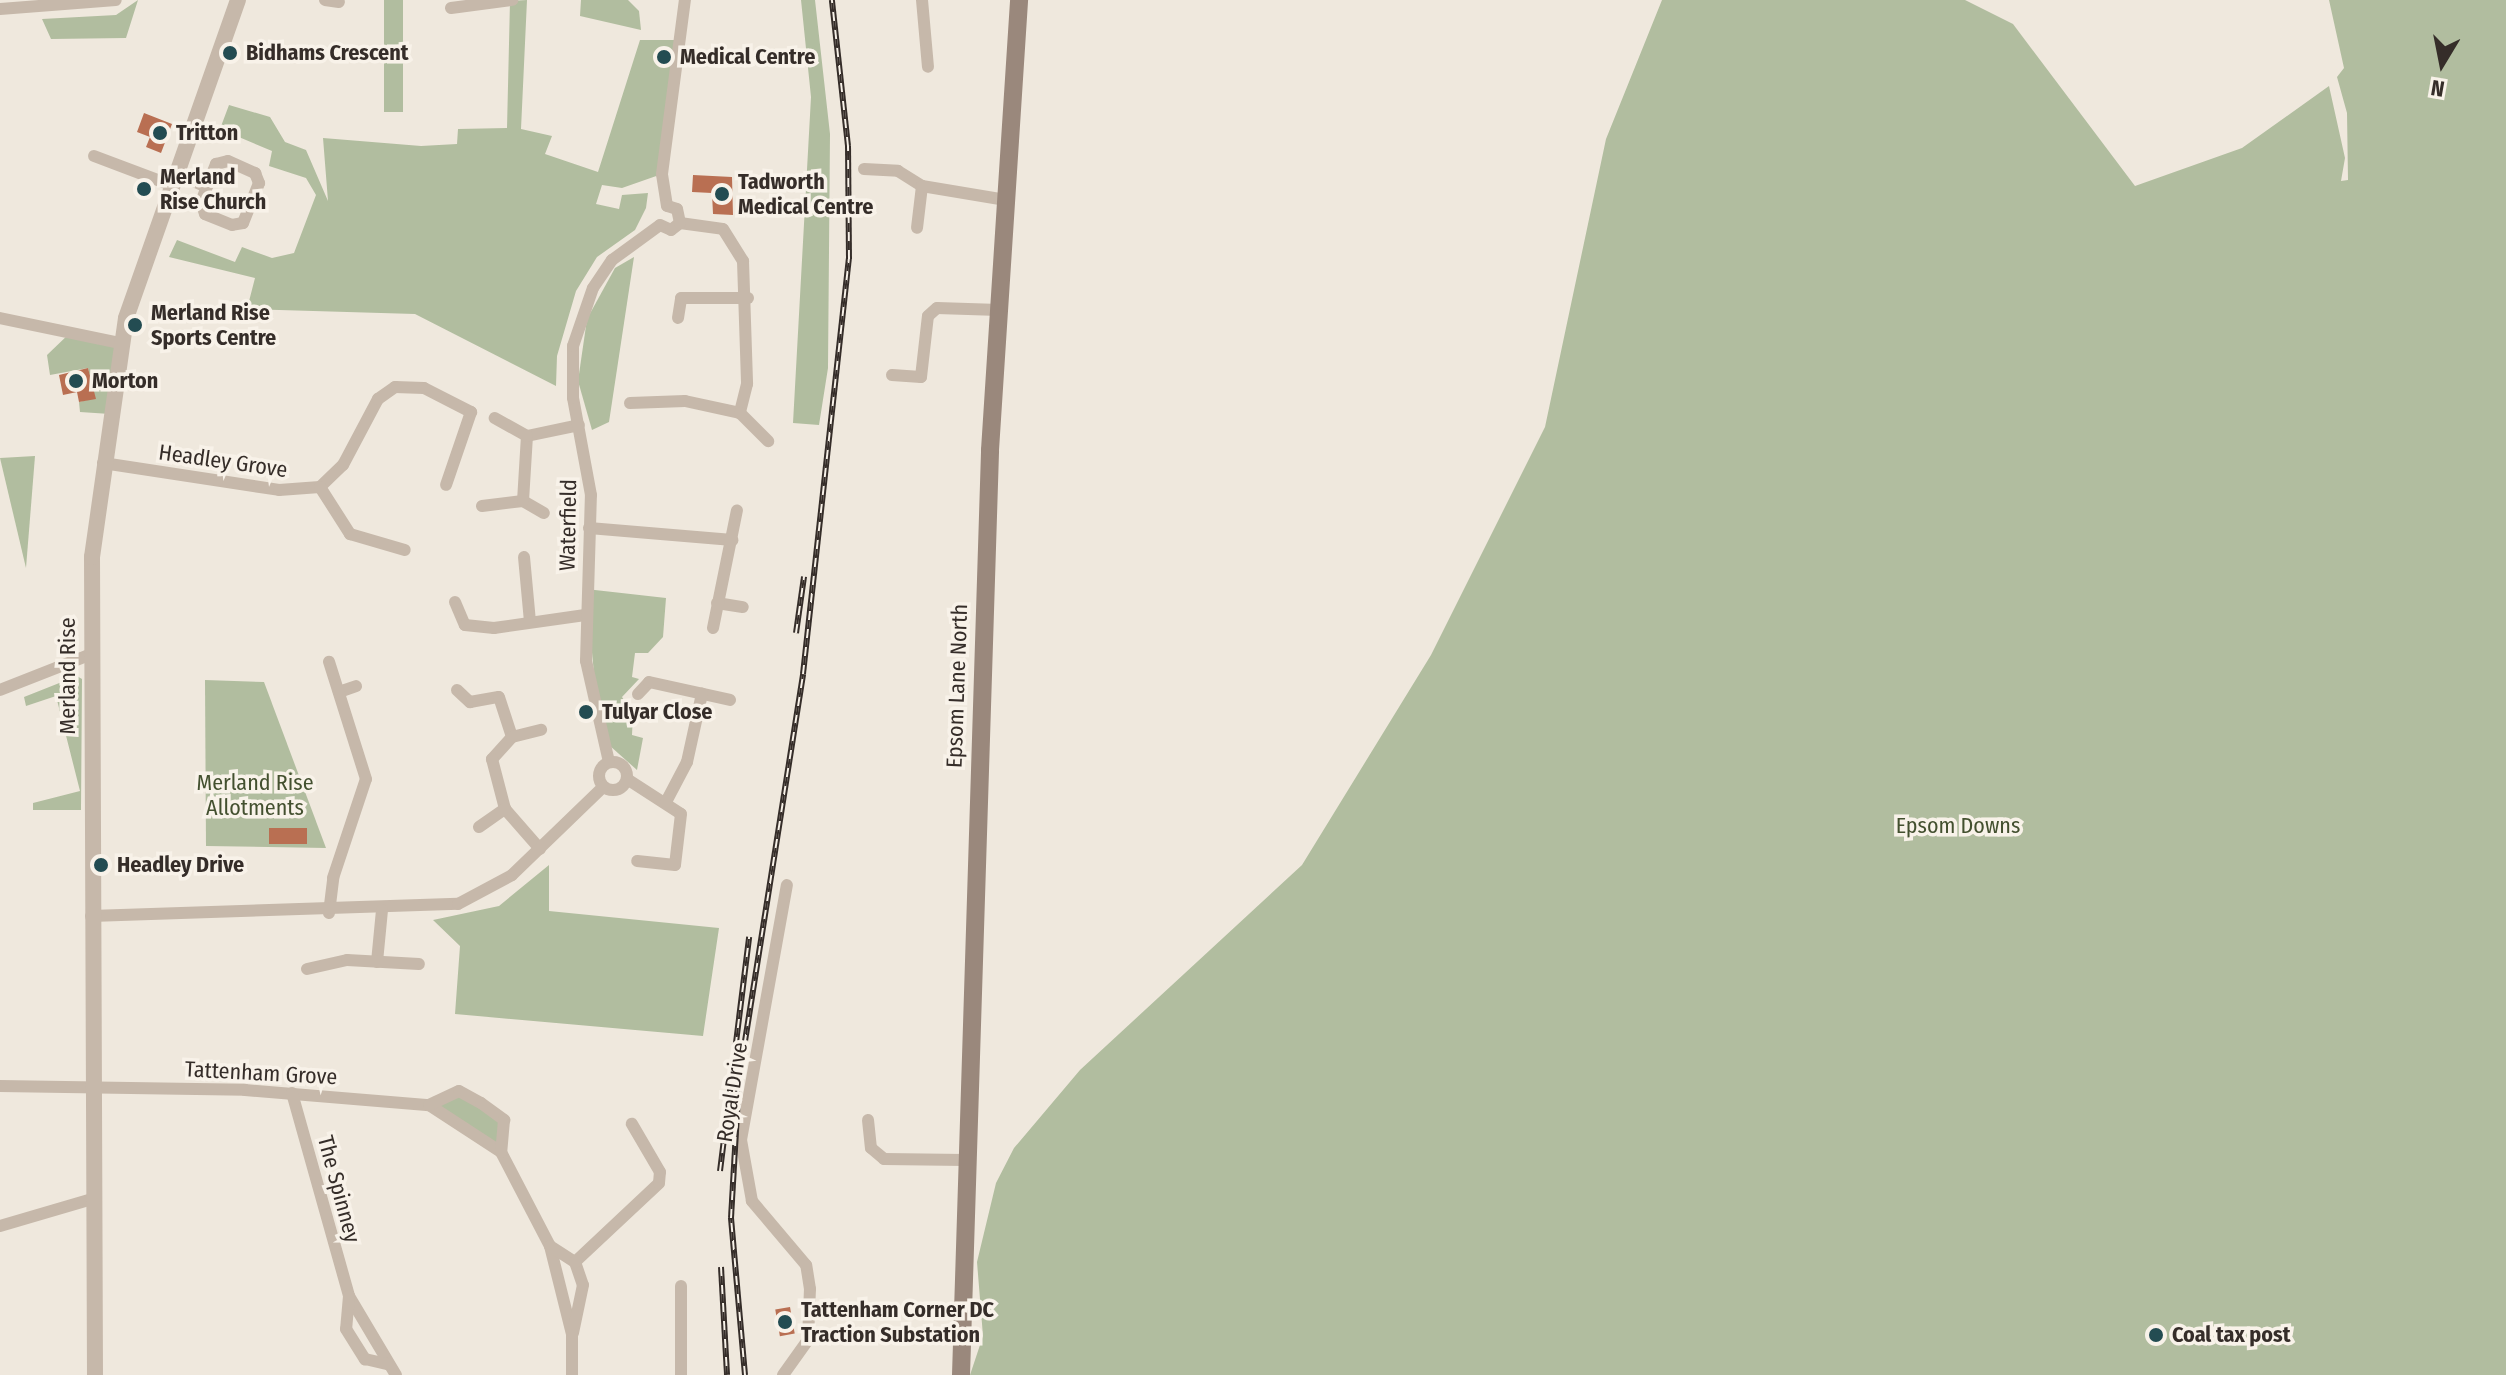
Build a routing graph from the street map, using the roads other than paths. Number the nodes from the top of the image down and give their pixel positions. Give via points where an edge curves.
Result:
1 (116, 0) edge
2 (238, 0) edge
3 (512, 0) edge
4 (685, 0) edge
5 (922, 0) edge
6 (1019, 0) edge
7 (451, 8) dead end
8 (0, 9) edge
9 (928, 67) dead end
10 (94, 156) dead end
11 (864, 169) dead end
12 (171, 178) junction
13 (922, 186) junction
14 (207, 187) junction
15 (1006, 200) junction
16 (667, 206) junction
17 (680, 223) junction
18 (660, 225) junction
19 (917, 228) dead end
20 (748, 298) junction
21 (999, 310) junction
22 (0, 318) edge
23 (678, 318) dead end
24 (120, 343) junction
25 (892, 375) dead end
26 (630, 403) dead end
27 (740, 413) junction
28 (495, 418) dead end
29 (579, 425) junction
30 (527, 436) junction
31 (768, 441) dead end
32 (103, 463) junction
33 (446, 485) dead end
34 (320, 487) junction
35 (523, 501) junction
36 (482, 506) dead end
37 (737, 510) dead end
38 (544, 513) dead end
39 (589, 528) junction
40 (732, 540) junction
41 (405, 550) dead end
42 (524, 557) dead end
43 (455, 602) dead end
44 (717, 603) junction
45 (743, 607) dead end
46 (585, 615) junction
47 (530, 622) junction
48 (713, 628) dead end
49 (89, 655) junction
50 (329, 662) dead end
51 (356, 686) dead end
52 (0, 690) edge
53 (457, 690) dead end
54 (339, 692) junction
55 (638, 694) dead end
56 (702, 694) junction
57 (730, 700) dead end
58 (541, 730) dead end
59 (512, 737) junction
60 (609, 762) junction
61 (627, 779) junction
62 (603, 787) junction
63 (666, 802) junction
64 (505, 809) junction
65 (479, 827) dead end
66 (540, 849) junction
67 (637, 861) dead end
68 (787, 885) dead end
69 (382, 910) junction
70 (329, 913) junction
71 (91, 916) junction
72 (377, 962) junction
73 (419, 964) dead end
74 (307, 969) dead end
75 (91, 1084) junction
76 (0, 1086) edge
77 (292, 1093) junction
78 (429, 1105) junction
79 (868, 1120) dead end
80 (632, 1124) dead end
81 (501, 1152) junction
82 (965, 1160) junction
83 (92, 1199) junction
84 (0, 1226) edge
85 (550, 1246) junction
86 (575, 1262) junction
87 (681, 1286) dead end
88 (572, 1334) junction
89 (95, 1375) edge
90 (396, 1375) edge
91 (572, 1375) edge
92 (681, 1375) edge
93 (783, 1375) edge
94 (961, 1375) edge

1 - 8 street
2 - 12 street, Merland Rise
3 - 7 street
4 - 16 street via 662,174
5 - 9 street
6 - 15 main road, Epsom Lane North
10 - 12 street
11 - 13 street via 898,171
12 - 14 street
12 - 24 street, Merland Rise
13 - 15 street
13 - 19 street
14 - 14 street via 216,164 228,161 255,173 259,183 243,223 232,225 205,214 201,202
15 - 21 main road, Epsom Lane North
16 - 17 street via 677,209
16 - 18 street via 658,214
17 - 18 street via 671,230
17 - 20 street via 723,229 743,261
18 - 29 street, Waterfield via 612,260 580,318 571,373
20 - 23 street via 681,298
20 - 27 street
21 - 25 street via 937,308 928,316 921,377
21 - 82 main road, Epsom Lane North
22 - 24 street
24 - 32 street, Merland Rise
26 - 27 street via 685,401
27 - 31 street
28 - 30 street
29 - 30 street
29 - 39 street, Waterfield via 589,461
30 - 35 street
32 - 34 street, Headley Grove via 279,490
32 - 49 street, Merland Rise
33 - 34 street via 471,412 424,388 395,387 378,399 343,465
34 - 41 street via 350,534
35 - 36 street
35 - 38 street
37 - 40 street
39 - 40 street
39 - 46 street, Waterfield
40 - 44 street
42 - 47 street
43 - 47 street via 465,625
44 - 45 street
44 - 48 street
46 - 47 street
46 - 60 street, Waterfield via 593,712
49 - 52 street
49 - 71 street, Merland Rise
50 - 54 street
51 - 54 street
53 - 59 street via 470,702 499,697
54 - 70 street via 366,779 333,878
55 - 56 street via 649,682
56 - 57 street
56 - 63 street via 687,762
58 - 59 street
59 - 64 street via 492,759
60 - 61 street via 624,767
60 - 62 street via 598,774
61 - 62 street via 617,789
61 - 63 street
62 - 66 street
63 - 67 street via 681,814 675,865
64 - 65 street
64 - 66 street
66 - 69 street via 485,893 458,904
68 - 93 street, Royal Drive via 741,1140 752,1201 806,1265 808,1340
69 - 70 street
69 - 72 street
70 - 71 street
71 - 75 street, Merland Rise
72 - 73 street
72 - 74 street
75 - 76 street, Tattenham Grove
75 - 77 street, Tattenham Grove
75 - 83 street, Merland Rise
77 - 78 street, Tattenham Grove
77 - 90 street, The Spinney via 349,1296 346,1329 365,1359 386,1364
78 - 81 street, Tattenham Grove
78 - 81 street, Tattenham Grove via 459,1091 481,1103 504,1120
79 - 82 street via 871,1148 884,1159
80 - 86 street via 660,1172 659,1183
81 - 85 street, Tattenham Grove
82 - 94 main road, Epsom Lane North
83 - 84 street
83 - 89 street, Merland Rise
85 - 86 street, Tattenham Grove
85 - 88 street, Tattenham Grove
86 - 88 street, Tattenham Grove via 583,1307
87 - 92 street
88 - 91 street, Tattenham Grove

